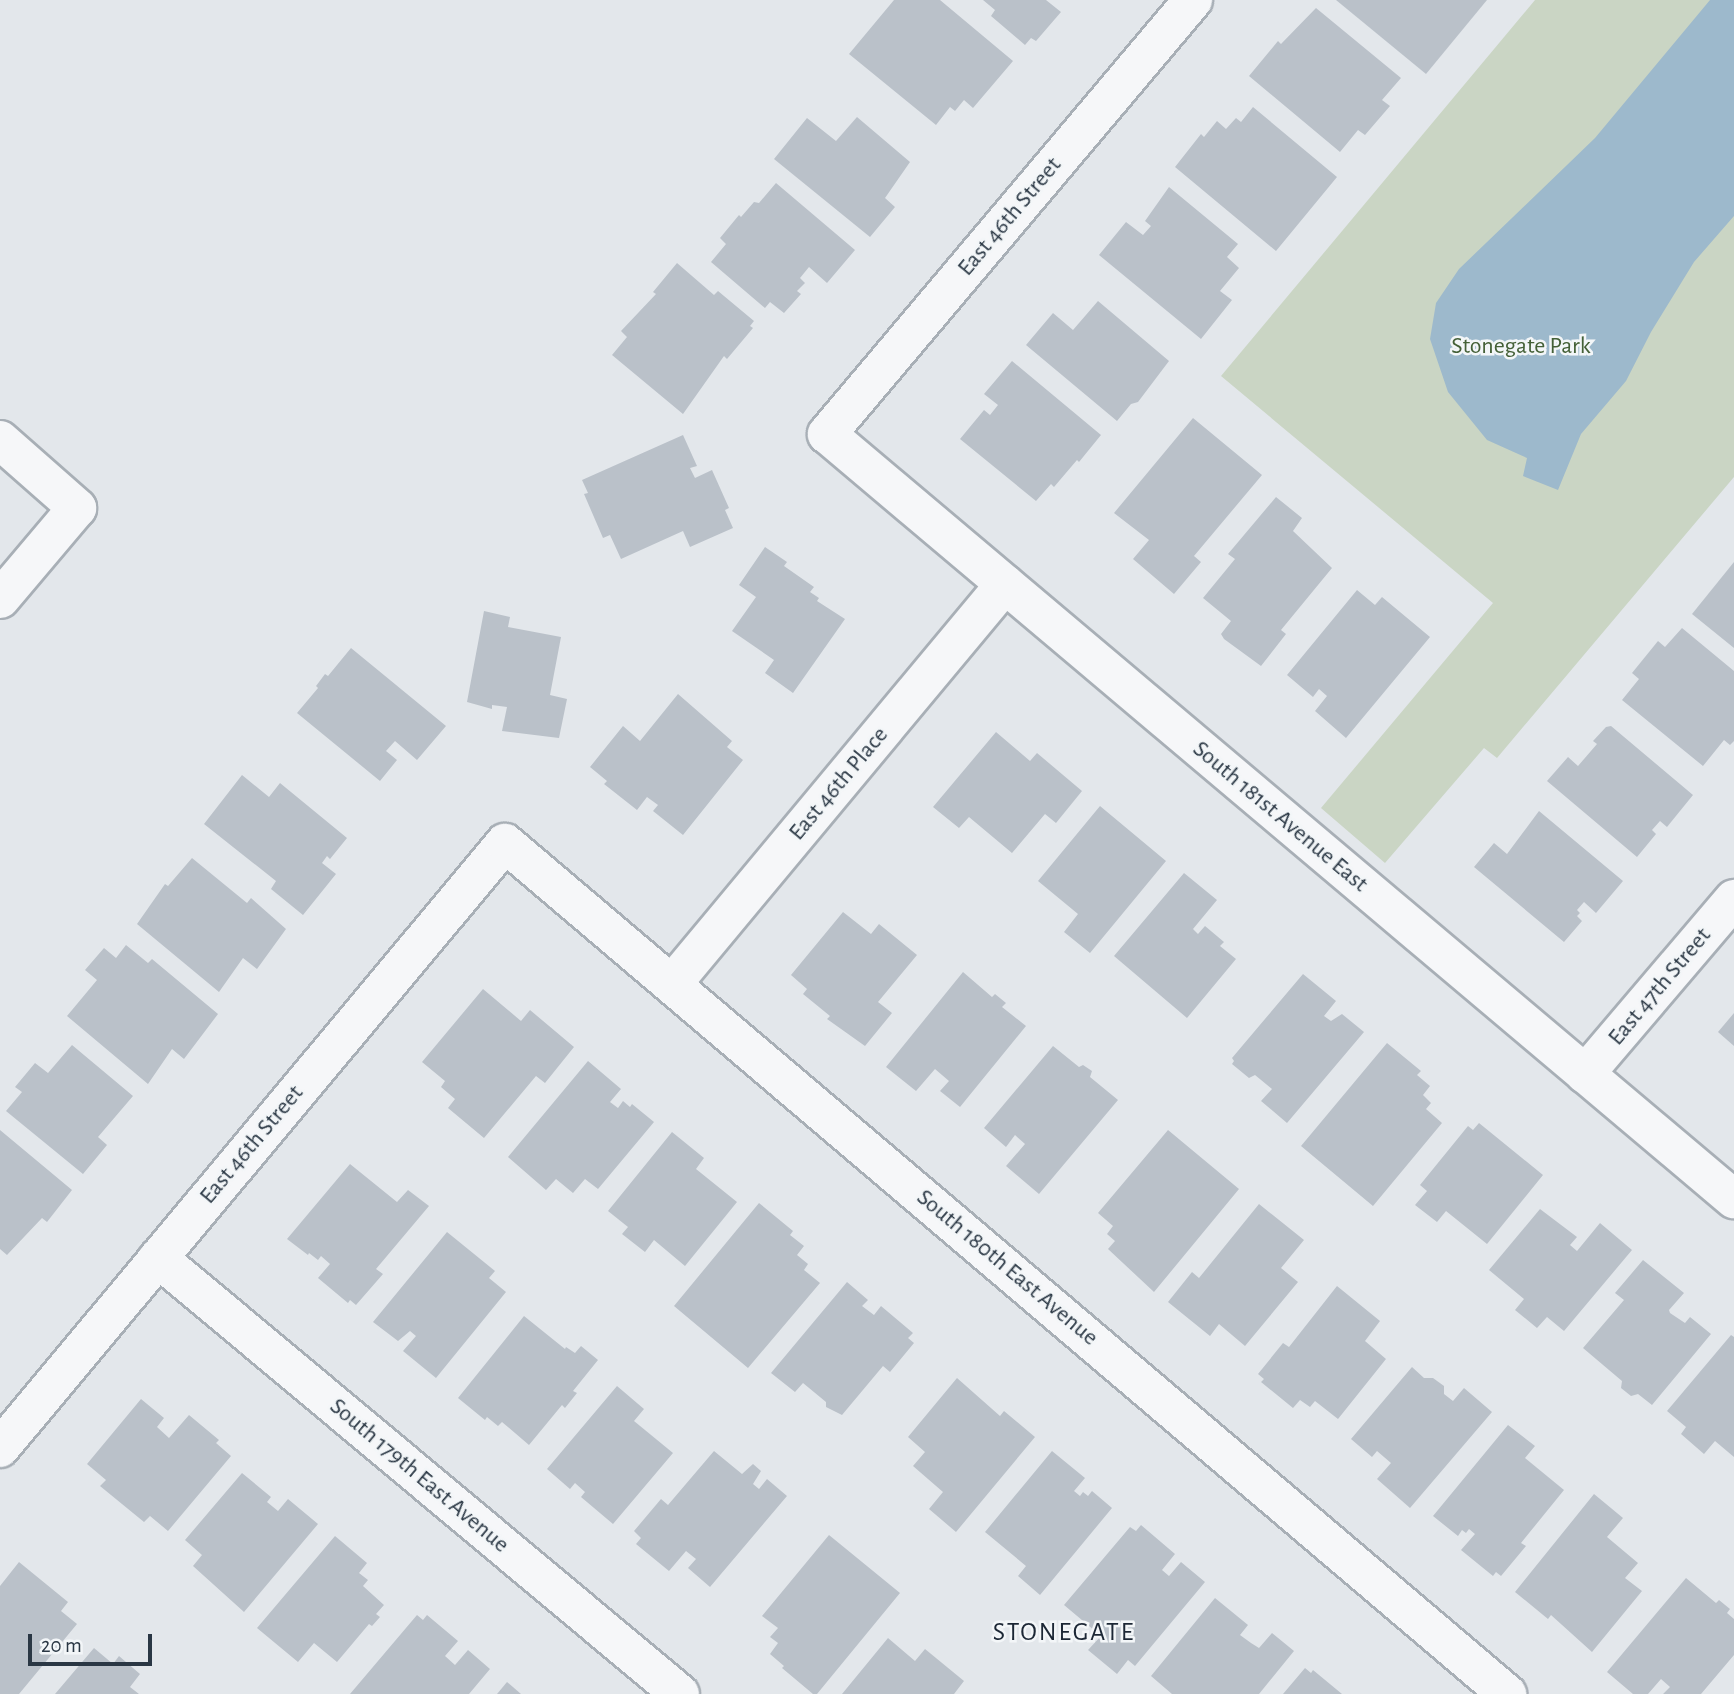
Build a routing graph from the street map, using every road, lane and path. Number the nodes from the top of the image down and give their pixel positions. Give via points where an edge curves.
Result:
1 (1193, 0) edge
2 (827, 434) joint
3 (0, 440) edge
4 (1005, 584) junction
5 (0, 599) edge
6 (505, 843) joint
7 (1734, 899) edge
8 (673, 983) junction
9 (1585, 1074) junction
10 (1734, 1199) edge
11 (158, 1258) junction
12 (0, 1448) edge
13 (680, 1694) edge
14 (1507, 1694) edge

1 - 2 street, East 46th Street
2 - 4 street, South 181st Avenue East
3 - 5 street via 77,508
4 - 8 street, East 46th Place
4 - 9 street, South 181st Avenue East
6 - 8 street, South 180th East Avenue
6 - 11 street, East 46th Street
7 - 9 street, East 47th Street
8 - 14 street, South 180th East Avenue
9 - 10 street, South 181st Avenue East
11 - 12 street, East 46th Street
11 - 13 street, South 179th East Avenue

